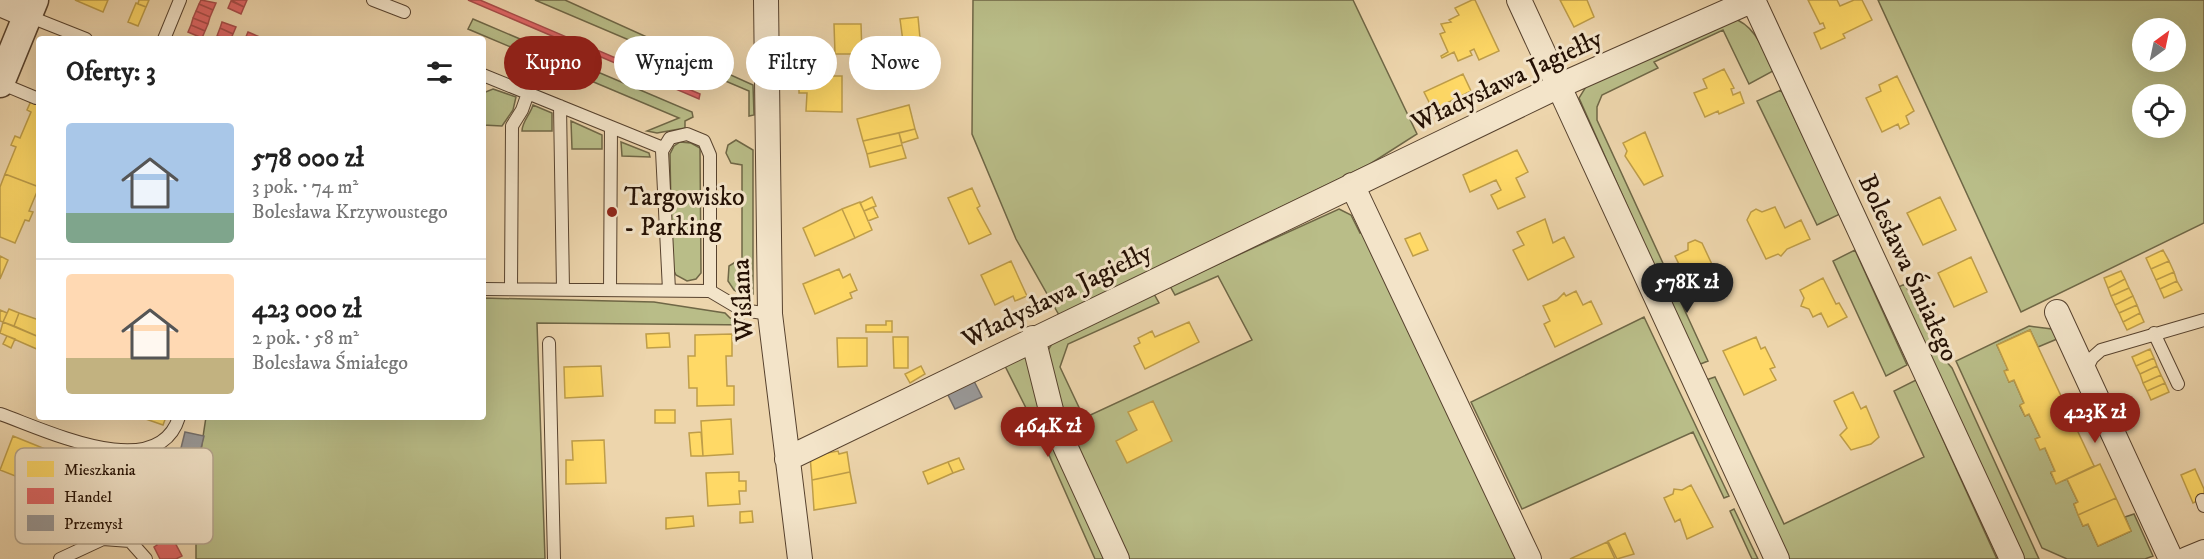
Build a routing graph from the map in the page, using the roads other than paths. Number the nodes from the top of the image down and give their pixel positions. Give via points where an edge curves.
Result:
1 (180, 0) edge
2 (373, 0) edge
3 (766, 0) edge
4 (1519, 0) edge
5 (1753, 0) edge
6 (0, 4) edge
7 (31, 8) edge
8 (404, 12) dead end
9 (81, 36) edge
10 (165, 36) edge
11 (486, 76) edge
12 (0, 83) edge
13 (1559, 86) junction
14 (528, 93) junction
15 (36, 98) dead end
16 (560, 106) junction
17 (611, 127) junction
18 (663, 148) junction
19 (1352, 185) junction
20 (511, 288) junction
21 (486, 289) edge
22 (563, 289) junction
23 (610, 290) junction
24 (669, 290) junction
25 (710, 291) junction
26 (2057, 312) dead end
27 (770, 314) junction
28 (2204, 320) edge
29 (2154, 333) junction
30 (1033, 338) junction
31 (549, 343) dead end
32 (2085, 372) junction
33 (2178, 384) dead end
34 (0, 414) edge
35 (178, 420) edge
36 (38, 422) edge
37 (102, 448) edge
38 (152, 448) edge
39 (787, 459) junction
40 (92, 544) edge
41 (133, 544) edge
42 (2204, 552) edge
43 (60, 559) edge
44 (146, 559) edge
45 (554, 559) edge
46 (800, 559) edge
47 (1117, 559) edge
48 (1528, 559) edge
49 (1777, 559) edge
50 (2012, 559) edge
51 (2171, 559) edge
52 (2187, 559) edge

1 - 10 lane
2 - 8 lane
3 - 27 street, Wiślana
4 - 13 street
5 - 13 street, Władysława Jagiełły
5 - 50 street, Bolesława Śmiałego
6 - 7 street
7 - 9 lane
7 - 12 street
11 - 14 lane
12 - 15 lane
13 - 19 street, Władysława Jagiełły
13 - 49 street
14 - 16 lane
14 - 20 lane via 512,126
16 - 17 lane
16 - 22 lane
17 - 18 lane
17 - 23 lane
18 - 24 lane
18 - 25 lane via 670,138 687,134 704,141 710,152
19 - 30 street, Władysława Jagiełły
19 - 48 street
20 - 21 lane
20 - 22 lane
22 - 23 lane
23 - 24 lane
24 - 25 lane
25 - 27 lane via 742,310
26 - 32 street
27 - 39 street, Wiślana
28 - 29 lane
29 - 32 lane via 2101,350
29 - 33 lane
30 - 39 street, Władysława Jagiełły
30 - 47 street via 1054,422
31 - 45 lane
32 - 51 street
34 - 36 lane
35 - 38 lane via 165,441
36 - 37 lane via 68,439
39 - 46 street, Wiślana
40 - 43 lane
41 - 44 lane
42 - 52 street

